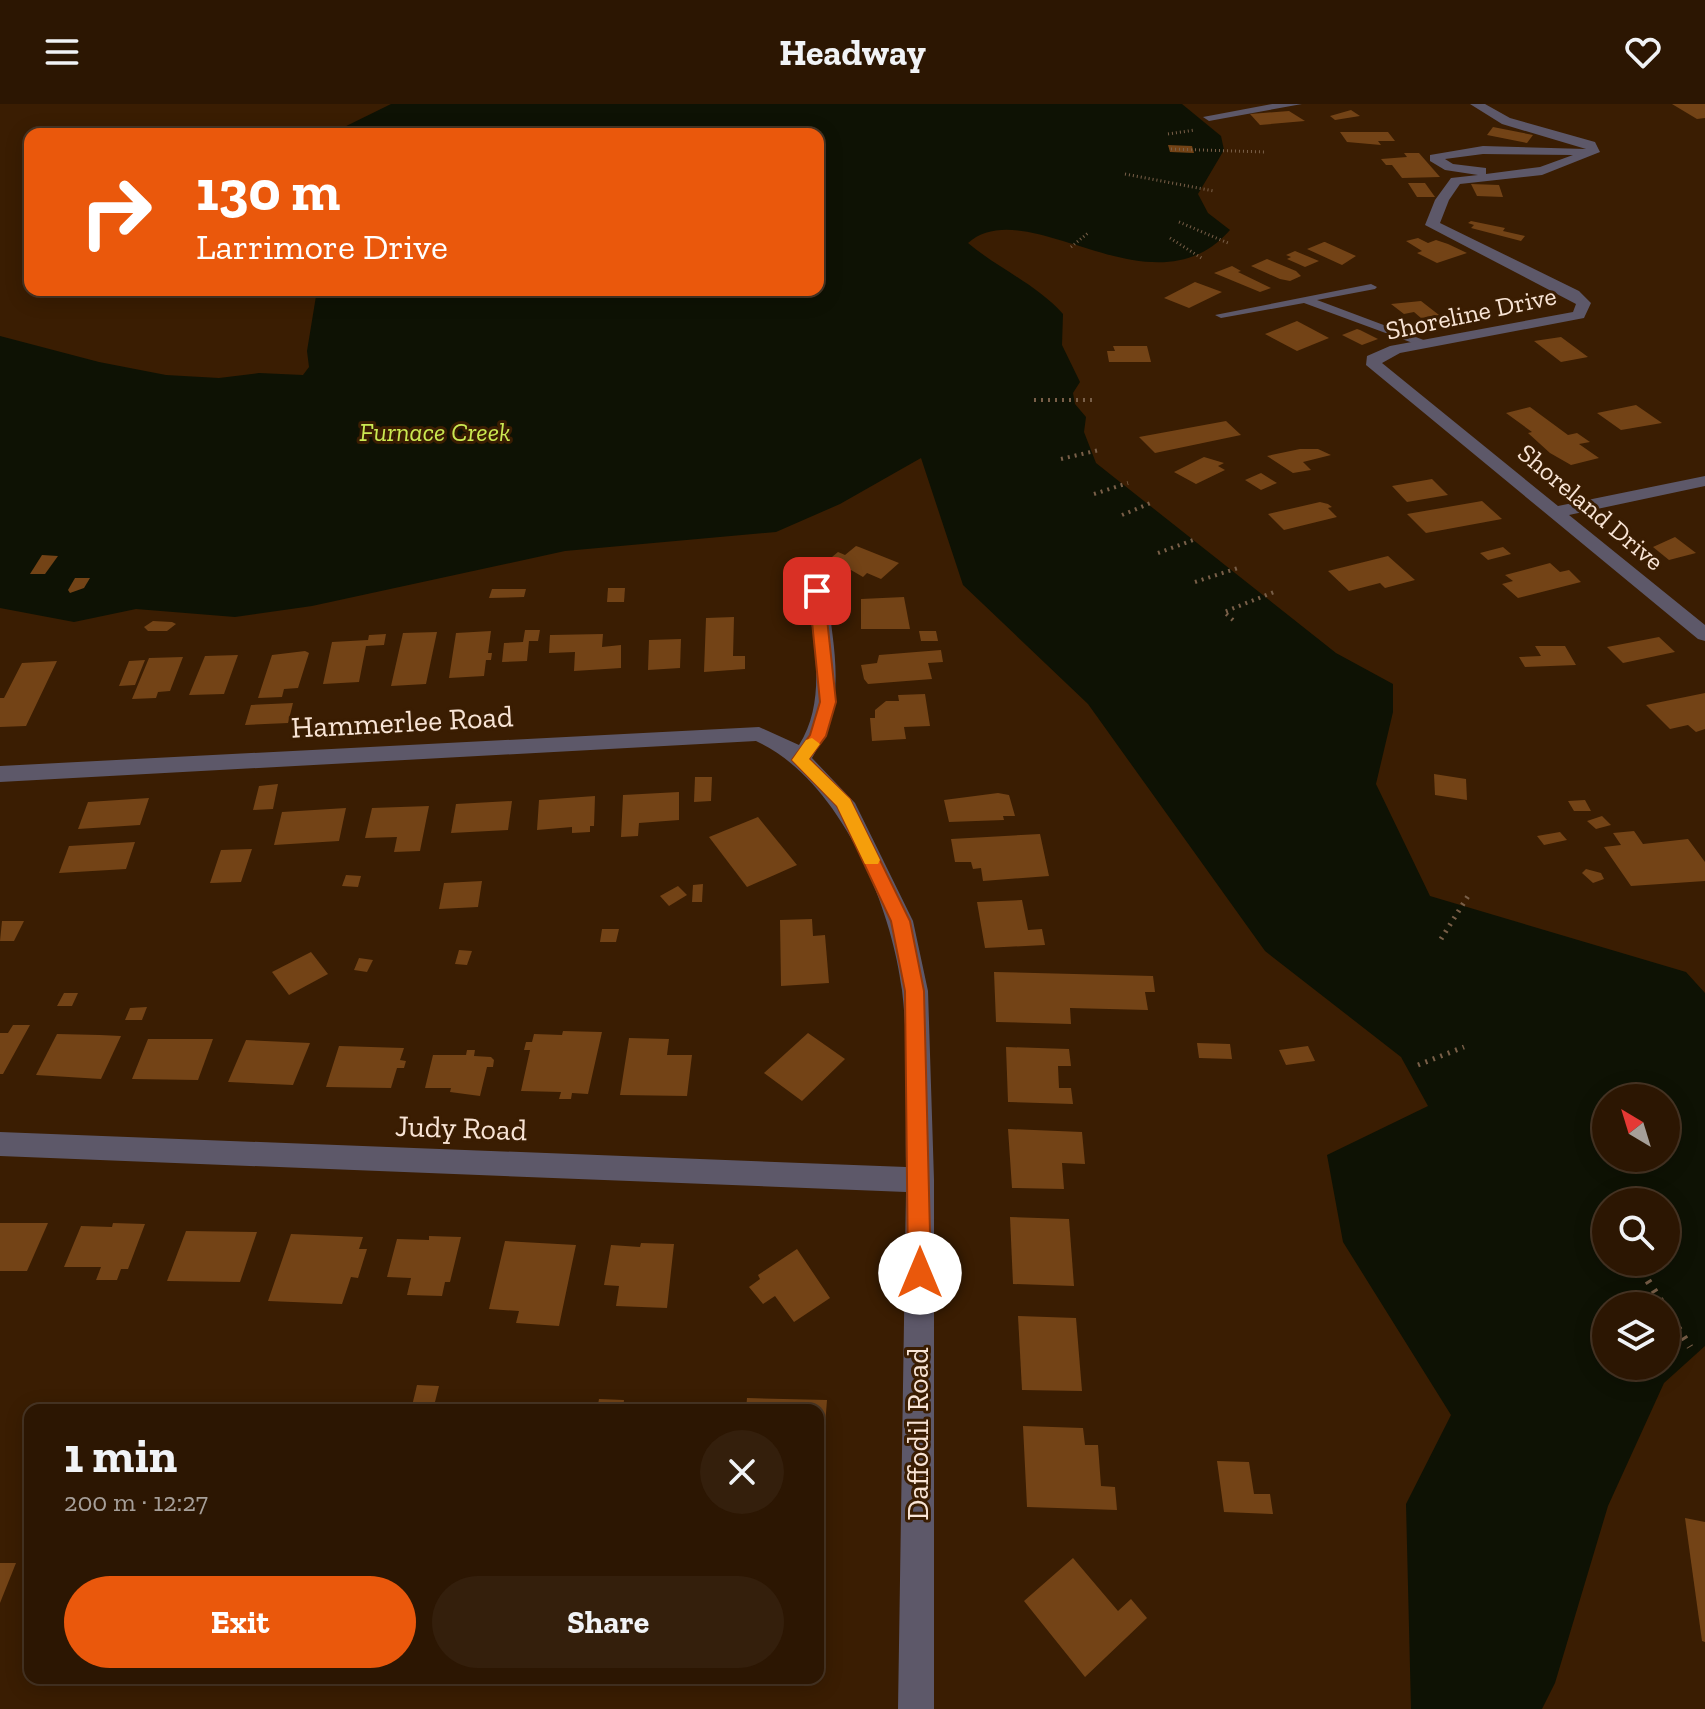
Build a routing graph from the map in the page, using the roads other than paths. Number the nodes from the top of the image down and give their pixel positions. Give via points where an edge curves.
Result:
1 (1296, 104) edge
2 (1476, 104) edge
3 (1209, 117) dead end
4 (1594, 152) junction
5 (1516, 175) junction
6 (1371, 287) dead end
7 (1305, 300) junction
8 (1221, 315) dead end
9 (1425, 344) junction
10 (1445, 419) joint
11 (1705, 481) edge
12 (1557, 512) junction
13 (817, 591) dead end
14 (1705, 635) edge
15 (800, 760) junction
16 (0, 774) edge
17 (0, 1144) edge
18 (920, 1180) junction
19 (916, 1709) edge

1 - 3 street
2 - 4 street via 1506,121 1591,145
4 - 5 street, Shoreline Drive via 1575,162
4 - 5 street via 1473,151 1435,158 1467,171
5 - 9 street, Shoreline Drive via 1456,181 1432,225 1574,294 1584,303 1579,315
6 - 7 lane
7 - 8 lane
7 - 9 lane
9 - 10 street, Shoreline Drive via 1396,349 1373,359 1374,365
10 - 12 street, Shoreland Drive
11 - 12 street
12 - 14 street, Shoreland Drive
13 - 15 street via 828,702 818,736
15 - 16 street, Hammerlee Road via 788,747 759,734
15 - 18 street, Daffodil Road via 844,803 901,921 915,991
17 - 18 street, Judy Road
18 - 19 street, Daffodil Road

